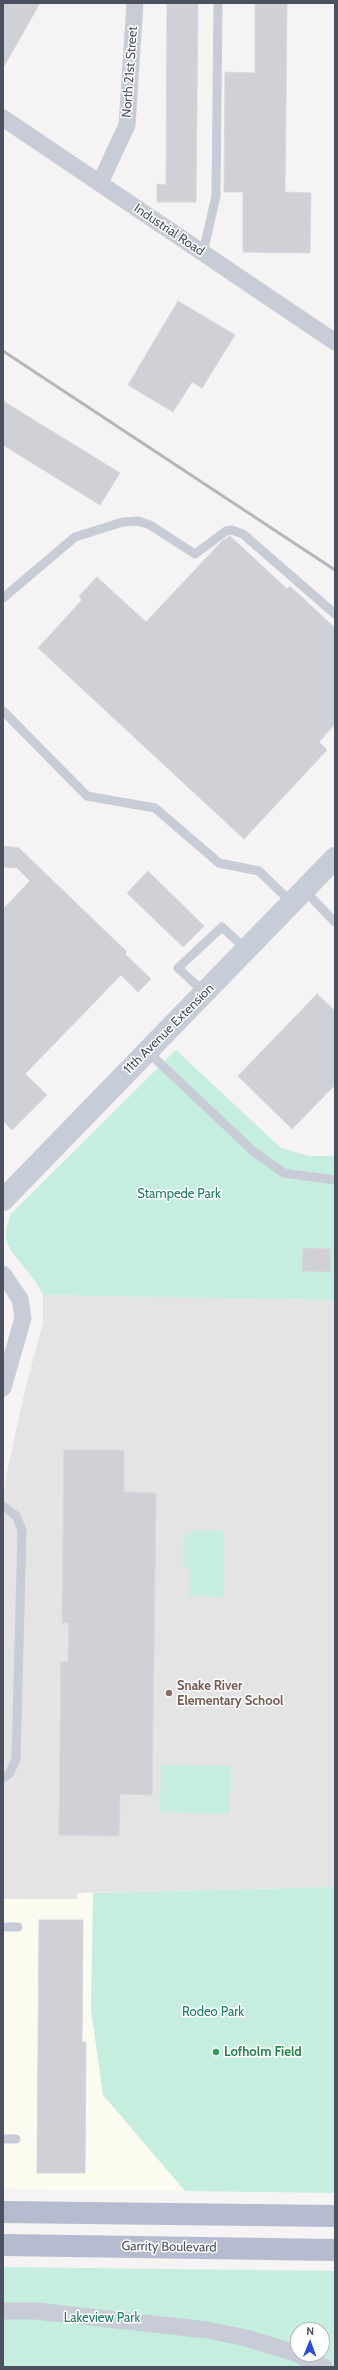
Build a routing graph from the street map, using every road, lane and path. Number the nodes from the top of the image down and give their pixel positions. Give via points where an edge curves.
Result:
1 (135, 3) edge
2 (218, 3) edge
3 (3, 118) edge
4 (100, 183) junction
5 (203, 253) junction
6 (335, 342) edge
7 (3, 598) edge
8 (335, 614) edge
9 (3, 710) edge
10 (335, 858) edge
11 (298, 896) junction
12 (335, 922) edge
13 (247, 950) junction
14 (205, 993) junction
15 (147, 1051) junction
16 (335, 1180) edge
17 (3, 1200) edge
18 (3, 1274) edge
19 (3, 1388) edge
20 (3, 1506) edge
21 (3, 1778) edge
22 (3, 1927) edge
23 (18, 1927) dead end
24 (3, 2139) edge
25 (16, 2139) dead end
26 (3, 2212) edge
27 (335, 2216) edge
28 (3, 2245) edge
29 (335, 2250) edge
30 (3, 2311) edge
31 (324, 2367) edge

1 - 4 street, North 21st Street via 127,125
2 - 5 lane via 216,196
3 - 4 street, Industrial Road
4 - 5 street, Industrial Road
5 - 6 street, Industrial Road
7 - 8 lane via 75,537 123,522 138,521 150,525 195,554 226,531 232,530 243,534
9 - 11 lane via 87,796 155,808 219,863 258,871
10 - 11 street, 11th Avenue Extension
11 - 12 lane
11 - 13 street, 11th Avenue Extension
13 - 14 street, 11th Avenue Extension
13 - 14 lane via 222,927 178,968
14 - 15 street, 11th Avenue Extension
15 - 16 lane via 260,1156 284,1173
15 - 17 street, 11th Avenue Extension
18 - 19 street via 20,1299 23,1318
20 - 21 lane via 16,1516 22,1530 16,1759 9,1774
22 - 23 lane
24 - 25 lane
26 - 27 main road
28 - 29 main road, Garrity Boulevard
30 - 31 street via 58,2313 207,2330 246,2338 295,2353

